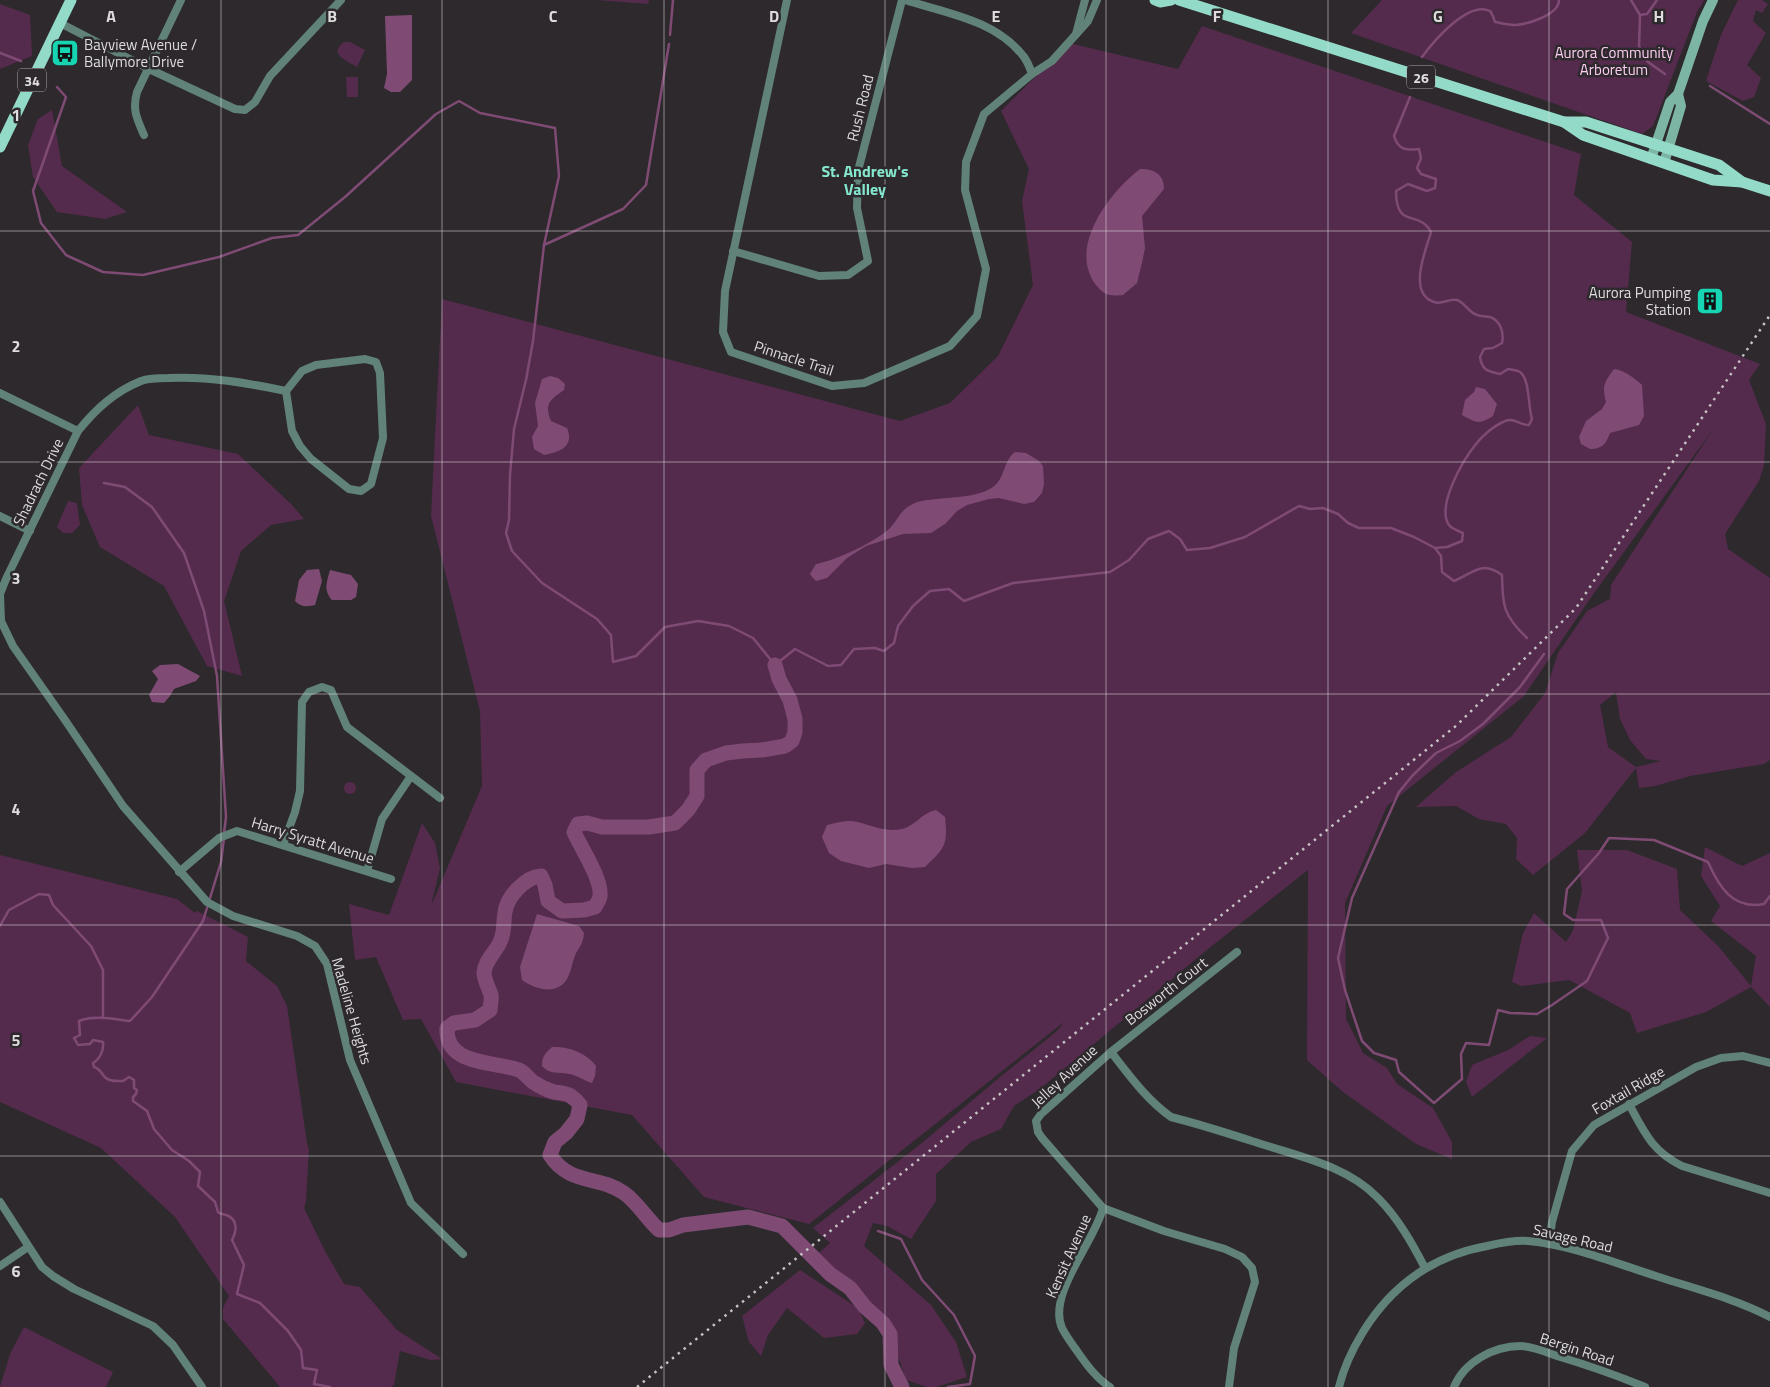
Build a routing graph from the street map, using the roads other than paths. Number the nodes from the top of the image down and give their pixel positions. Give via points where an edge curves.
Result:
1 (71, 0) edge
2 (181, 0) edge
3 (341, 0) edge
4 (787, 0) edge
5 (903, 0) edge
6 (1085, 0) edge
7 (1097, 0) edge
8 (1155, 0) edge
9 (1171, 0) edge
10 (1179, 0) edge
11 (1713, 0) edge
12 (60, 24) junction
13 (1076, 35) junction
14 (149, 69) junction
15 (1032, 74) junction
16 (1678, 94) junction
17 (1564, 122) junction
18 (144, 135) dead end
19 (1655, 144) junction
20 (0, 147) edge
21 (1674, 150) junction
22 (1651, 158) junction
23 (1669, 165) junction
24 (1742, 182) junction
25 (1770, 191) edge
26 (733, 251) junction
27 (286, 390) junction
28 (0, 393) edge
29 (78, 431) junction
30 (0, 516) edge
31 (30, 531) junction
32 (0, 621) edge
33 (411, 776) junction
34 (440, 798) dead end
35 (152, 840) joint
36 (283, 845) junction
37 (367, 871) junction
38 (179, 872) junction
39 (391, 879) dead end
40 (1237, 952) dead end
41 (1111, 1052) junction
42 (1770, 1063) edge
43 (1629, 1104) junction
44 (1770, 1193) edge
45 (0, 1202) edge
46 (1103, 1208) junction
47 (1549, 1244) junction
48 (28, 1247) junction
49 (463, 1254) dead end
50 (0, 1266) edge
51 (1425, 1268) junction
52 (1770, 1317) edge
53 (202, 1387) edge
54 (1110, 1387) edge
55 (1229, 1387) edge
56 (1340, 1387) edge
57 (1454, 1387) edge
58 (1645, 1387) edge

1 - 12 main road, 34
2 - 14 street
3 - 14 street via 270,76 255,102 245,110 235,109
4 - 26 street, Pinnacle Trail
5 - 15 street via 987,26 1008,39 1024,57
5 - 26 street, Rush Road via 858,171 857,208 868,261 848,275 819,276
6 - 13 street, Pinnacle Trail
7 - 13 street, Pinnacle Trail via 1088,21
8 - 9 main road
10 - 17 main road, 26
11 - 16 street
12 - 14 street
12 - 20 main road, 34
13 - 15 street, Pinnacle Trail via 1052,61
14 - 18 street via 134,105
15 - 26 street, Pinnacle Trail via 984,114 966,162 965,190 986,269 977,316 950,346 864,382 832,386 731,352 722,332 725,290
16 - 19 street via 1670,102
16 - 21 street via 1681,106
17 - 19 main road, 26 via 1586,122
17 - 22 main road, 26 via 1583,135
19 - 21 main road
19 - 22 street
21 - 23 street
21 - 24 main road via 1719,165
22 - 23 main road
23 - 24 main road via 1713,180
24 - 25 main road
27 - 27 street via 292,431 311,459 349,489 362,491 371,484 383,438 380,373 376,362 365,359 316,365 302,371
27 - 29 street, Shadrach Drive via 188,377 143,380 111,397
28 - 29 street
29 - 31 street, Shadrach Drive
30 - 31 street
31 - 32 street, Shadrach Drive via 0,594
32 - 35 street, Shadrach Drive via 13,646 123,806
33 - 34 street
33 - 36 street via 346,727 331,690 322,687 309,692 302,702 300,791
33 - 37 street via 382,819
35 - 38 street, Madeline Heights
36 - 37 street, Harry Syratt Avenue
36 - 38 street, Harry Syratt Avenue via 238,831 219,838
37 - 39 street, Harry Syratt Avenue
38 - 49 street, Madeline Heights via 207,902 233,916 297,936 314,946 327,964 350,1060 412,1203
40 - 41 street, Bosworth Court
41 - 46 street, Jelley Avenue via 1036,1121 1042,1138
41 - 51 street, Jelley Avenue via 1140,1088 1170,1117 1330,1166 1362,1185 1392,1214
42 - 43 street, Foxtail Ridge via 1744,1056 1721,1058 1696,1067
43 - 44 street via 1638,1125 1670,1160
43 - 47 street, Foxtail Ridge via 1594,1124 1572,1151
45 - 48 street
46 - 54 street, Kensit Avenue via 1074,1268 1059,1310 1062,1327 1070,1341 1100,1380
46 - 55 street, Jelley Avenue via 1225,1249 1242,1256 1252,1268 1255,1282 1234,1348
47 - 51 street, Savage Road via 1506,1242 1455,1254
47 - 52 street, Savage Road via 1620,1263 1739,1303
48 - 50 street
48 - 53 street via 53,1276 153,1326 173,1346
51 - 56 street, Savage Road via 1399,1287 1369,1322 1350,1354
57 - 58 street, Bergin Road via 1479,1358 1521,1346 1575,1361

